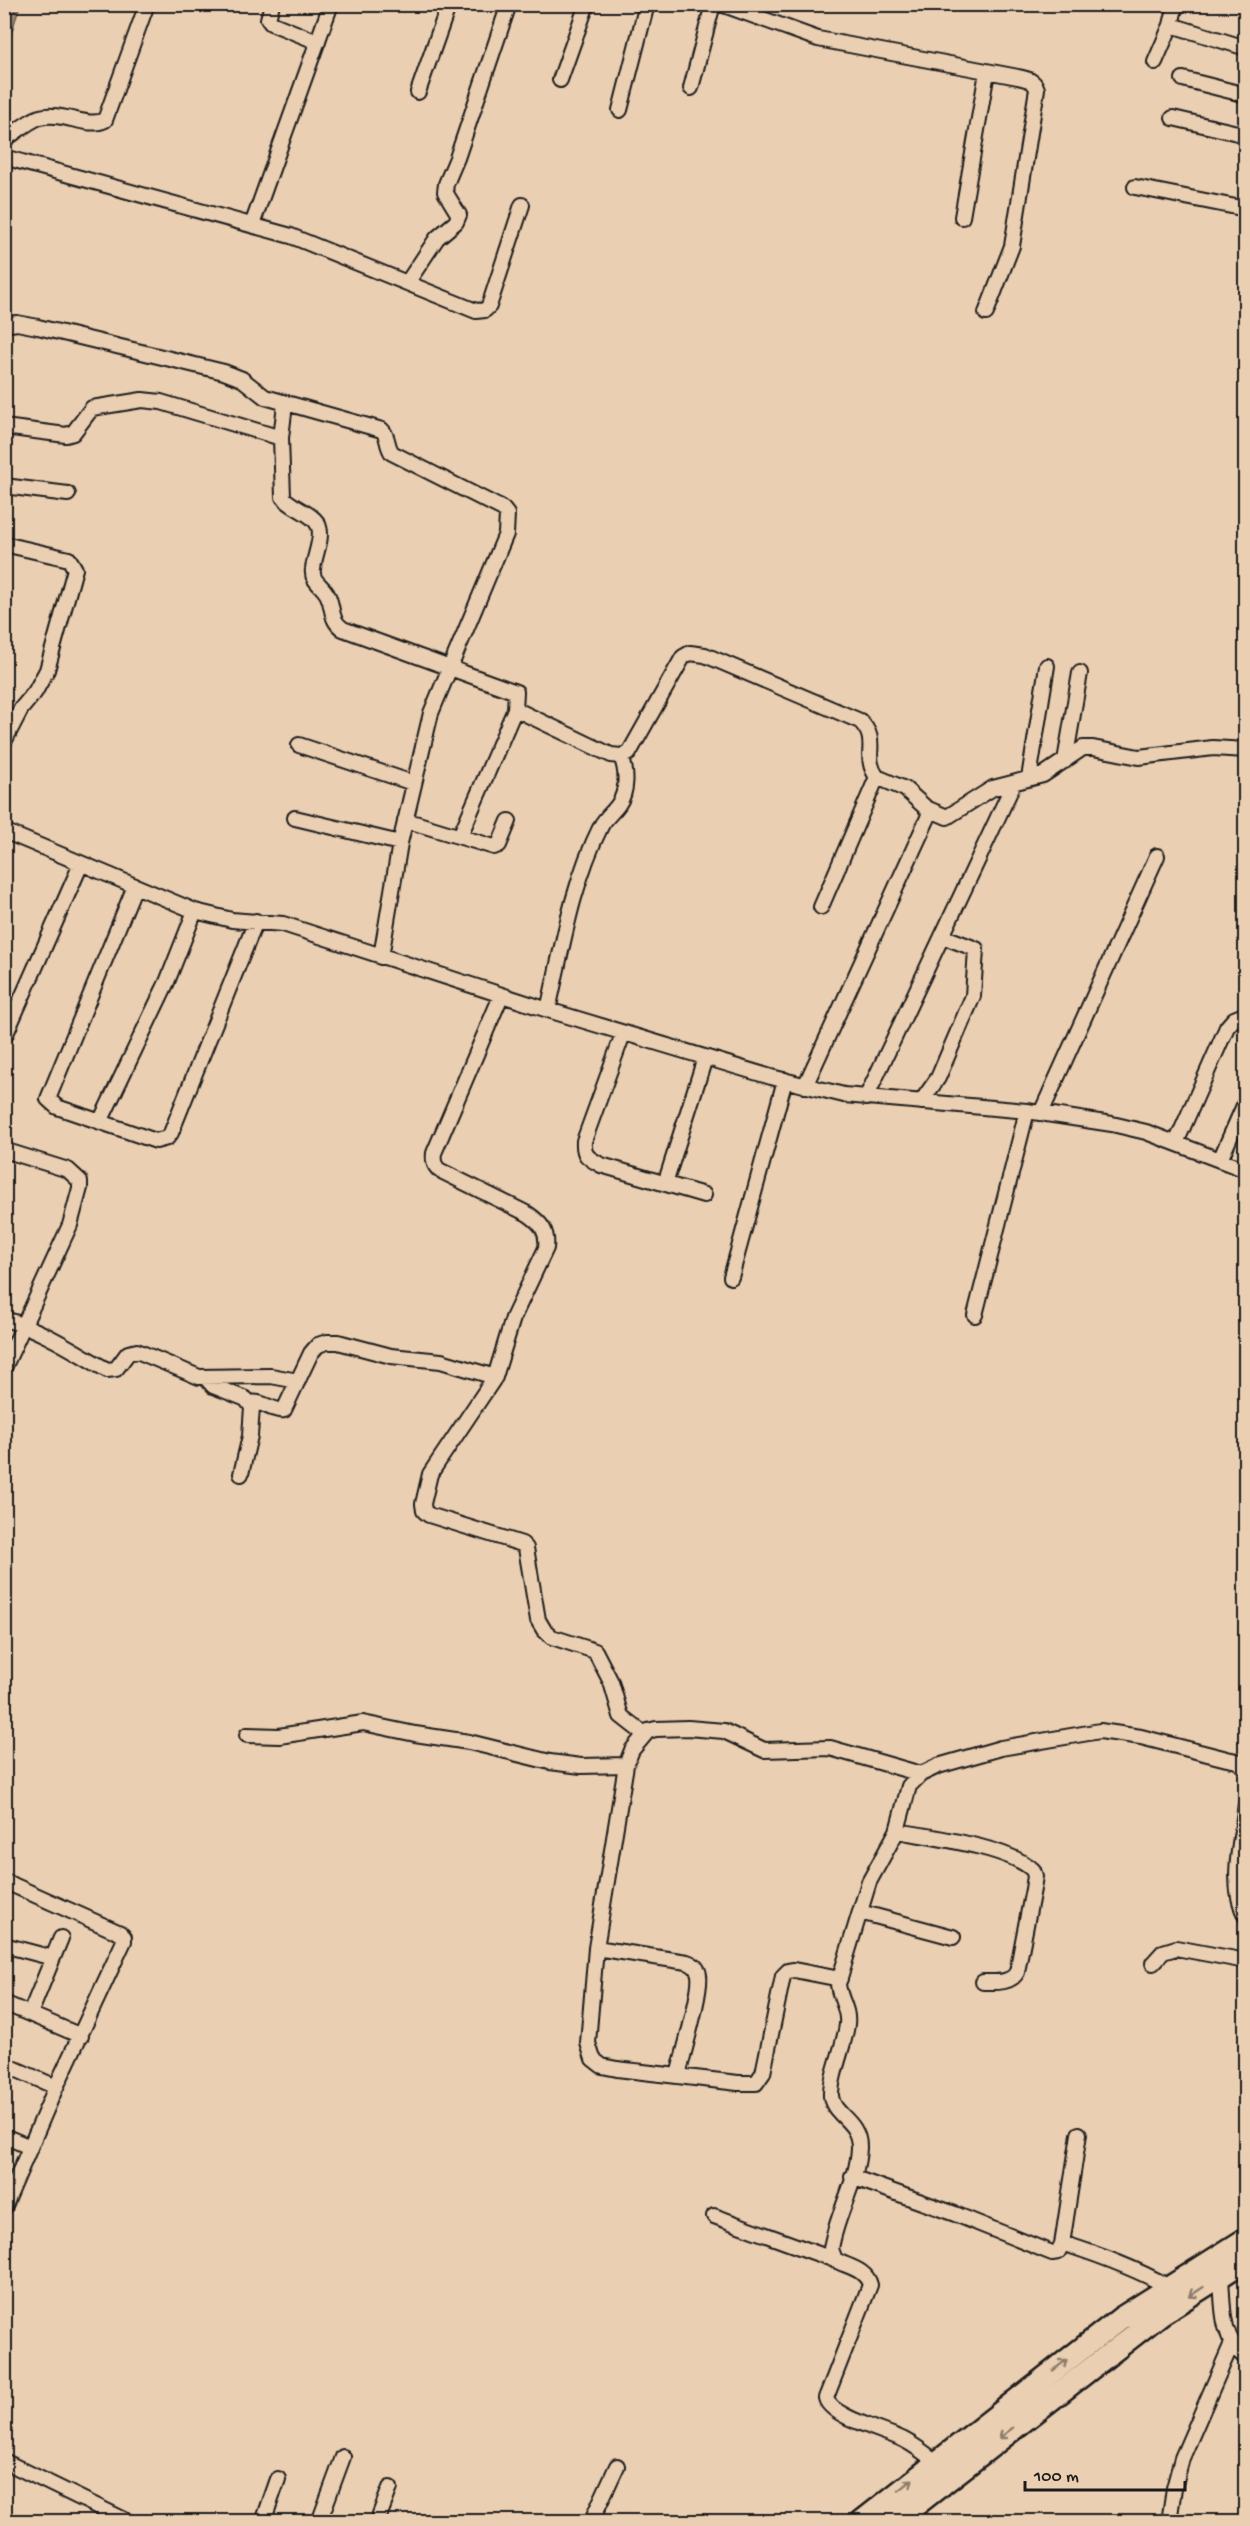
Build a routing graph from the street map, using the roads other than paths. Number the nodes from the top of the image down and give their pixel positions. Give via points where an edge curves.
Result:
1 (147, 4) edge
2 (272, 4) edge
3 (332, 4) edge
4 (449, 4) edge
5 (509, 4) edge
6 (587, 4) edge
7 (647, 4) edge
8 (713, 4) edge
9 (722, 4) edge
10 (1176, 4) edge
11 (1171, 25) junction
12 (318, 42) junction
13 (1245, 48) edge
14 (1155, 62) dead end
15 (987, 72) junction
16 (1183, 79) dead end
17 (560, 80) dead end
18 (691, 88) dead end
19 (418, 92) dead end
20 (1245, 95) edge
21 (620, 110) dead end
22 (1173, 118) dead end
23 (1245, 135) edge
24 (4, 140) edge
25 (4, 157) edge
26 (1135, 187) dead end
27 (522, 205) dead end
28 (1245, 209) edge
29 (962, 217) dead end
30 (252, 225) junction
31 (407, 283) junction
32 (986, 314) dead end
33 (4, 326) edge
34 (285, 404) junction
35 (4, 427) edge
36 (281, 438) junction
37 (4, 486) edge
38 (68, 494) dead end
39 (4, 544) edge
40 (1047, 666) dead end
41 (451, 668) junction
42 (1080, 673) dead end
43 (515, 709) junction
44 (4, 742) edge
45 (299, 745) dead end
46 (1245, 750) edge
47 (621, 756) junction
48 (1065, 760) junction
49 (877, 777) junction
50 (1029, 778) junction
51 (413, 783) junction
52 (1014, 783) junction
53 (931, 811) junction
54 (296, 818) dead end
55 (405, 820) junction
56 (509, 821) dead end
57 (4, 831) edge
58 (460, 836) junction
59 (400, 843) junction
60 (1157, 856) dead end
61 (81, 864) junction
62 (135, 886) junction
63 (821, 907) dead end
64 (195, 911) junction
65 (256, 921) junction
66 (942, 936) junction
67 (381, 957) junction
68 (501, 996) junction
69 (548, 1010) junction
70 (1245, 1014) edge
71 (623, 1034) junction
72 (4, 1038) edge
73 (705, 1058) junction
74 (785, 1080) junction
75 (805, 1086) junction
76 (866, 1098) junction
77 (1245, 1101) edge
78 (921, 1102) junction
79 (1034, 1112) junction
80 (100, 1122) junction
81 (1176, 1143) junction
82 (4, 1150) edge
83 (1220, 1160) junction
84 (1245, 1170) edge
85 (665, 1184) junction
86 (704, 1195) dead end
87 (731, 1277) dead end
88 (975, 1315) dead end
89 (4, 1319) edge
90 (24, 1324) junction
91 (4, 1368) edge
92 (495, 1377) junction
93 (206, 1378) junction
94 (298, 1381) junction
95 (250, 1403) junction
96 (240, 1474) dead end
97 (644, 1734) junction
98 (247, 1736) dead end
99 (627, 1765) junction
100 (1245, 1768) edge
101 (921, 1774) junction
102 (1245, 1804) edge
103 (897, 1831) junction
104 (4, 1881) edge
105 (860, 1912) junction
106 (1245, 1917) edge
107 (952, 1937) dead end
108 (61, 1938) dead end
109 (4, 1945) edge
110 (597, 1948) junction
111 (53, 1958) junction
112 (1245, 1962) edge
113 (1153, 1963) dead end
114 (840, 1979) junction
115 (983, 1982) dead end
116 (4, 2003) edge
117 (30, 2014) junction
118 (81, 2036) junction
119 (4, 2064) edge
120 (678, 2076) junction
121 (56, 2087) junction
122 (1078, 2134) dead end
123 (4, 2136) edge
124 (30, 2147) junction
125 (852, 2177) junction
126 (4, 2208) edge
127 (714, 2216) dead end
128 (1245, 2241) edge
129 (1062, 2244) junction
130 (835, 2260) junction
131 (1221, 2276) junction
132 (1169, 2287) junction
133 (1232, 2343) junction
134 (1245, 2358) edge
135 (343, 2457) dead end
136 (4, 2461) edge
137 (936, 2462) junction
138 (617, 2466) dead end
139 (278, 2479) dead end
140 (390, 2488) dead end
141 (129, 2522) edge
142 (262, 2522) edge
143 (319, 2522) edge
144 (377, 2522) edge
145 (591, 2522) edge
146 (861, 2522) edge
147 (894, 2522) edge
148 (1169, 2522) edge

1 - 24 street via 105,120 97,123 57,115 41,117
2 - 12 street via 268,19 271,23
3 - 12 street
4 - 19 street
5 - 31 street via 446,184 445,192 459,215 437,238
6 - 17 street
7 - 21 street
8 - 18 street
9 - 15 street via 818,39
10 - 11 street
11 - 13 street
11 - 14 street
12 - 30 street
15 - 29 street
15 - 32 street via 1031,80 1037,89 1012,246
16 - 20 street
22 - 23 street
25 - 30 street
26 - 28 street
27 - 31 street via 485,310 476,311
30 - 31 street via 291,236
33 - 34 street via 17,323 38,327 224,372 242,379 265,397
34 - 36 street
34 - 41 street via 382,430 392,453 507,514 506,534
35 - 36 street via 66,435 73,433 92,408 142,399
36 - 41 street via 283,497 319,525 312,571 314,580 328,596 336,624
37 - 38 street
39 - 44 street via 69,559 75,569 46,670
40 - 50 street
41 - 43 street via 512,690 518,696
41 - 51 street via 431,713
42 - 48 street
43 - 47 street via 611,755
43 - 58 street
45 - 51 street
46 - 48 street via 1213,748 1138,757 1083,748
47 - 49 street via 629,753 683,657 698,653 860,721 869,730 870,762
47 - 69 street via 626,776 623,795 601,826 581,877
48 - 50 street via 1043,775
49 - 53 street via 905,789
49 - 63 street
50 - 52 street
51 - 55 street
52 - 53 street via 993,788 952,815
52 - 66 street
53 - 75 street
54 - 59 street
55 - 58 street
55 - 59 street
56 - 58 street via 499,845 494,847
57 - 61 street
59 - 67 street
60 - 79 street
61 - 62 street
61 - 72 street
62 - 64 street
62 - 80 street via 48,1099 57,1107
64 - 65 street
64 - 80 street via 167,982
65 - 67 street via 283,924
65 - 80 street via 171,1133 156,1141
66 - 76 street
66 - 78 street via 976,949 973,996 938,1078
67 - 68 street
68 - 69 street
68 - 92 street via 433,1159 439,1170 528,1214 548,1237 513,1318
69 - 71 street
70 - 81 street via 1227,1027
71 - 73 street
71 - 85 street via 583,1150 586,1157 601,1165
73 - 74 street
73 - 85 street
74 - 75 street
74 - 87 street
75 - 76 street
76 - 78 street
77 - 83 street
78 - 79 street
79 - 81 street via 1112,1124
79 - 88 street
81 - 83 street
82 - 90 street via 68,1170 80,1181 70,1225
83 - 84 street
85 - 86 street
89 - 90 street
90 - 91 street
90 - 93 street via 107,1370 116,1369 128,1353 137,1351
92 - 94 street via 441,1361 391,1356 327,1342 311,1353
92 - 97 street via 429,1478 424,1511 526,1548 541,1625 552,1637 595,1651 611,1682 621,1716
93 - 94 street via 271,1376
93 - 95 street via 213,1386
94 - 95 street via 284,1410
95 - 96 street via 250,1436
97 - 99 street
97 - 101 street via 656,1729 715,1729 764,1750 830,1749
98 - 99 street via 279,1736 363,1723 470,1742 550,1762
99 - 110 street
100 - 101 street via 1237,1761 1100,1731 1001,1748
101 - 103 street via 909,1786
102 - 106 street via 1237,1881
103 - 105 street via 874,1870
103 - 115 street via 981,1848 1017,1859 1033,1870 1017,1972 1007,1981
104 - 118 street via 124,1937
105 - 107 street
105 - 114 street
108 - 111 street
109 - 111 street
110 - 120 street via 588,2043 593,2059 602,2066
110 - 120 street via 687,1962 698,1971 699,1986
111 - 117 street
112 - 113 street via 1176,1948 1164,1952
114 - 120 street via 795,1970 783,1976 763,2073 756,2083
114 - 125 street via 839,1992 848,2015 831,2098 858,2137
116 - 117 street
117 - 118 street
118 - 121 street
119 - 121 street
121 - 124 street
122 - 129 street
123 - 124 street
124 - 126 street
125 - 129 street via 1052,2253 1058,2252
125 - 130 street via 832,2241
127 - 130 street
128 - 131 highway
128 - 132 highway
129 - 132 street via 1127,2265
130 - 137 street via 861,2272 870,2285 826,2392 827,2403 837,2412 905,2440
131 - 133 street via 1224,2321
131 -> 147 highway via 1161,2314
137 -> 132 highway via 1121,2318
133 - 134 street
133 - 148 street via 1182,2458
135 - 143 street
136 - 141 street
146 -> 137 highway
138 - 145 street
139 - 142 street
140 - 144 street

